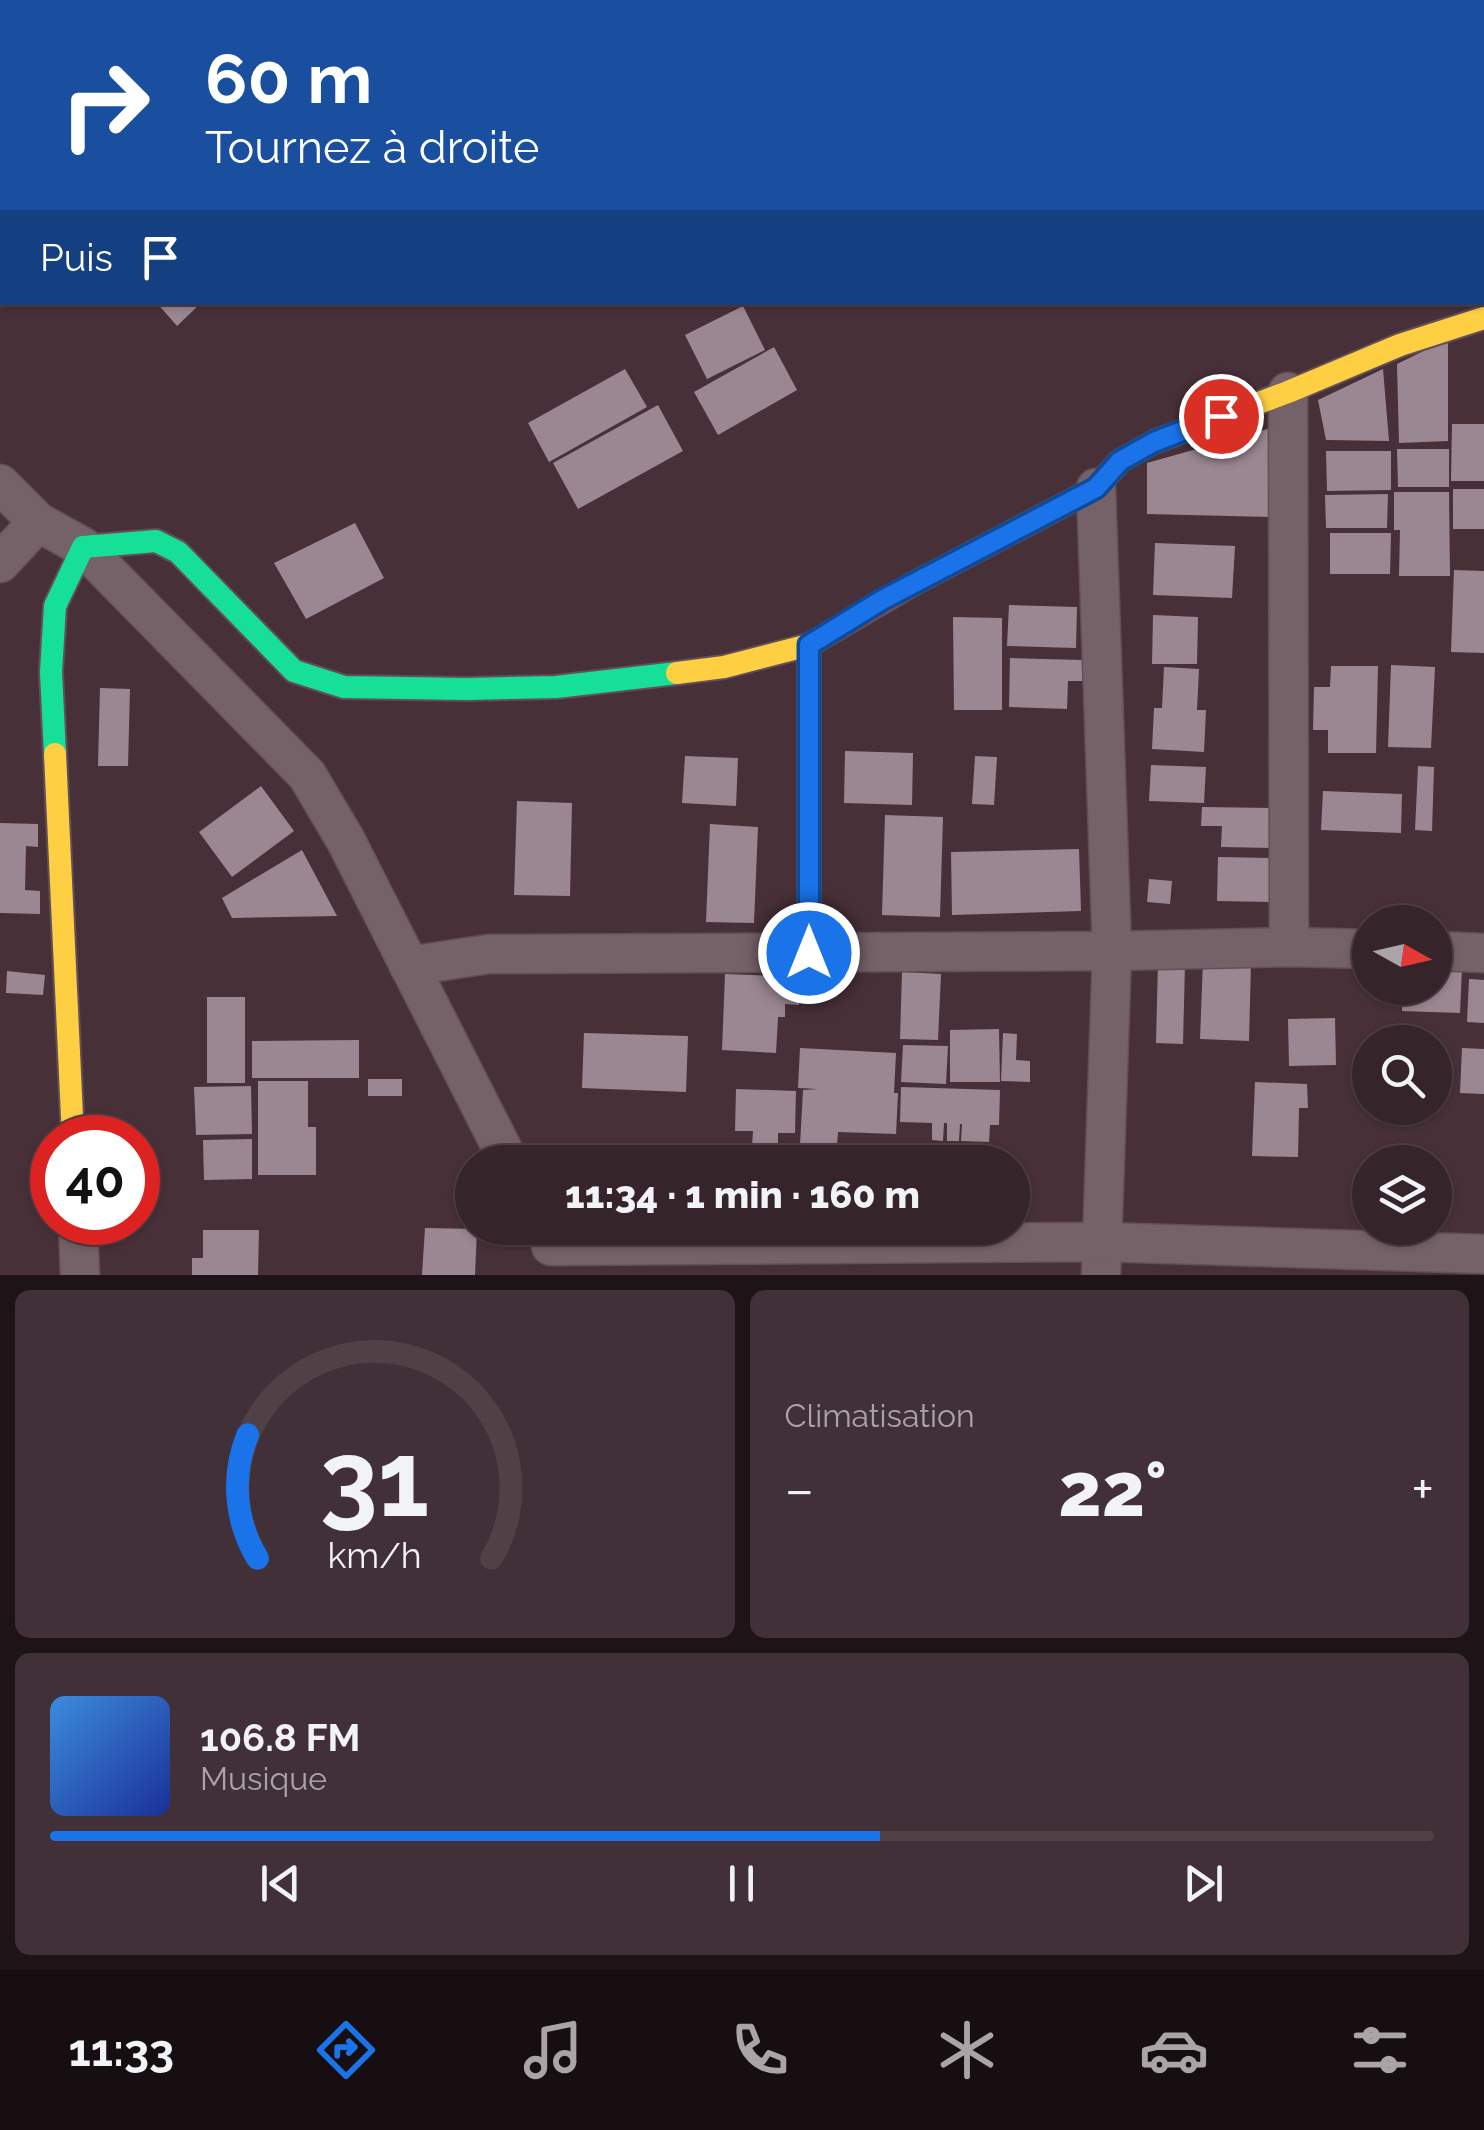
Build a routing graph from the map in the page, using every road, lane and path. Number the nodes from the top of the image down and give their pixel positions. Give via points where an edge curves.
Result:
1 (1484, 318) edge
2 (1288, 392) junction
3 (0, 484) edge
4 (1096, 488) junction
5 (38, 522) junction
6 (83, 548) junction
7 (0, 563) edge
8 (809, 645) junction
9 (1289, 947) junction
10 (1352, 949) edge
11 (1112, 950) junction
12 (1452, 951) edge
13 (1484, 952) edge
14 (809, 953) junction
15 (409, 966) junction
16 (72, 1115) edge
17 (500, 1145) edge
18 (79, 1245) edge
19 (552, 1250) edge
20 (1484, 1254) edge
21 (1101, 1258) edge
22 (80, 1275) edge

1 - 2 street via 1400,344
2 - 4 street via 1154,442 1120,461
2 - 9 street
3 - 5 street
4 - 8 street
4 - 11 street
5 - 6 street
5 - 7 street
6 - 8 street via 156,541 178,552 294,671 344,687 556,687 724,667
6 - 15 street via 307,775
6 - 16 street via 55,606 51,672
8 - 14 street
9 - 10 street
9 - 11 street
11 - 14 street
11 - 21 street
12 - 13 street
14 - 15 street via 489,954
15 - 17 street
18 - 22 street
19 - 21 street
20 - 21 street

